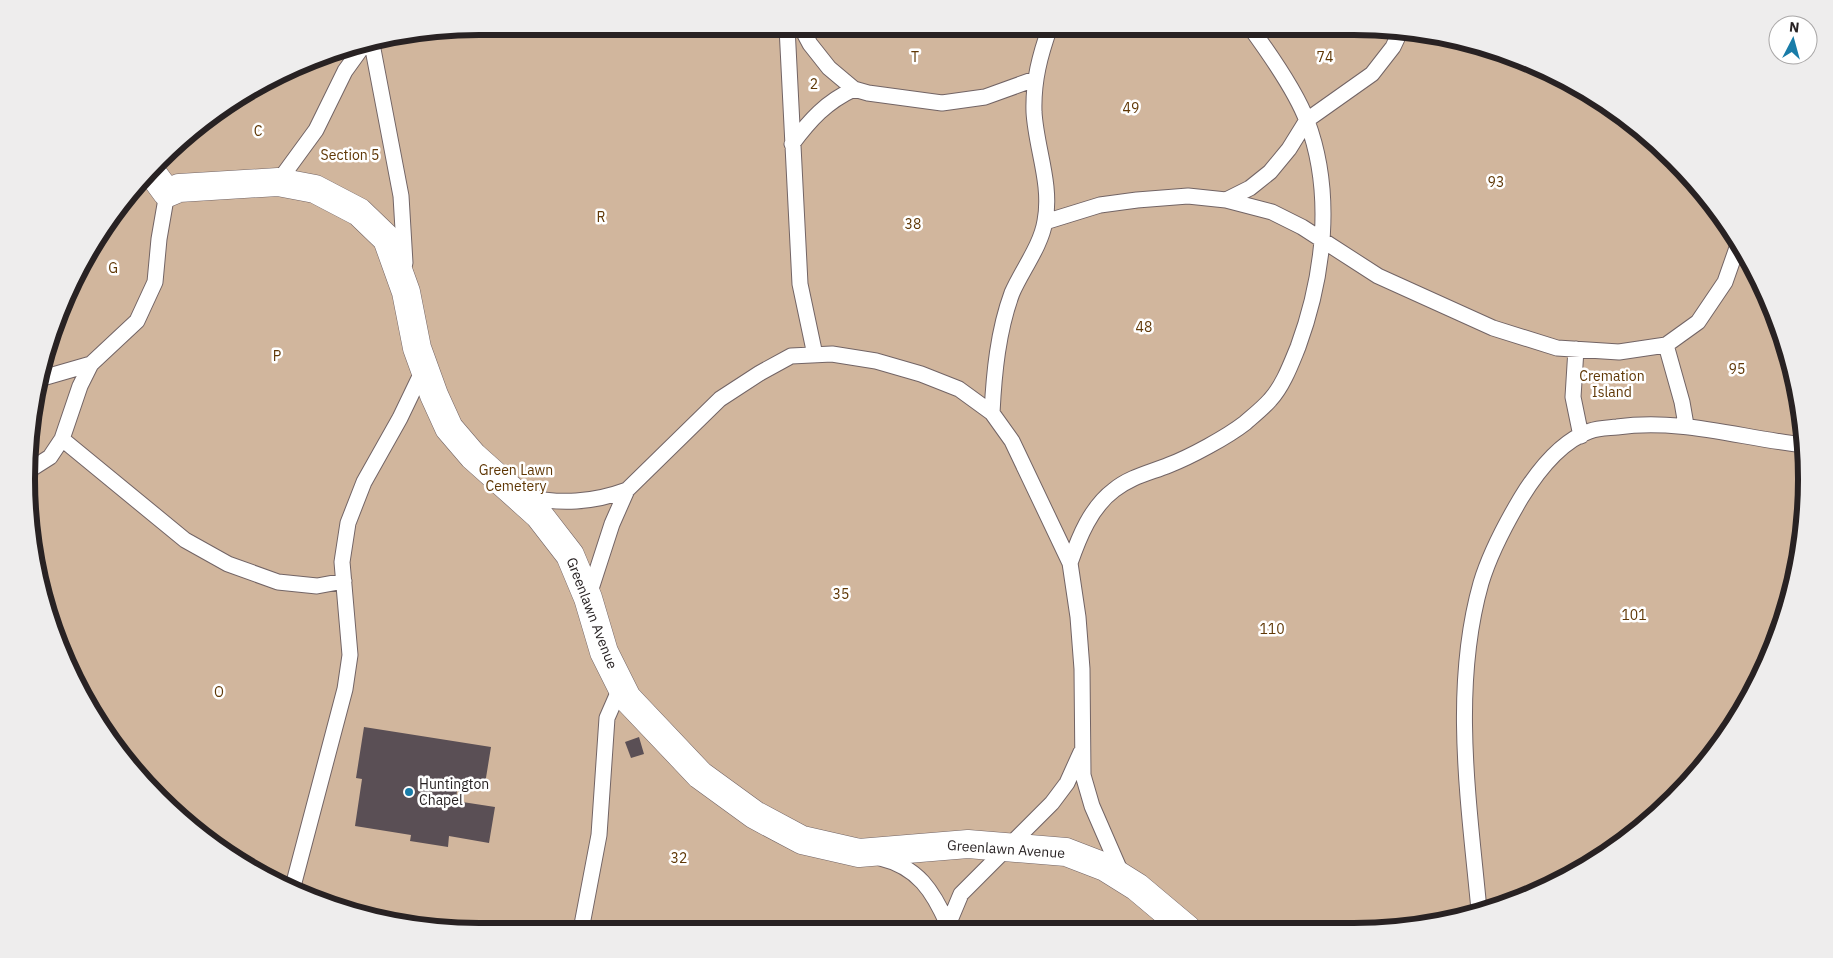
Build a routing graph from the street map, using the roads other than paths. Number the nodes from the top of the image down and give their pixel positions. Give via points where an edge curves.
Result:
1 (787, 35) edge
2 (805, 35) edge
3 (1047, 35) edge
4 (1255, 35) edge
5 (1397, 37) edge
6 (373, 48) edge
7 (359, 52) edge
8 (1035, 79) junction
9 (854, 89) junction
10 (1307, 120) junction
11 (792, 144) junction
12 (278, 182) junction
13 (160, 184) edge
14 (1226, 200) junction
15 (1045, 222) junction
16 (1322, 241) junction
17 (1736, 252) edge
18 (406, 292) junction
19 (1666, 345) junction
20 (1576, 349) junction
21 (815, 354) junction
22 (91, 364) junction
23 (424, 368) junction
24 (48, 376) edge
25 (992, 413) junction
26 (1686, 425) junction
27 (1581, 436) junction
28 (62, 439) junction
29 (1796, 444) edge
30 (35, 466) edge
31 (627, 490) junction
32 (518, 496) junction
33 (1070, 563) junction
34 (344, 581) junction
35 (588, 598) junction
36 (621, 686) junction
37 (1083, 749) junction
38 (1007, 846) junction
39 (859, 853) junction
40 (1124, 878) junction
41 (294, 882) edge
42 (1479, 905) edge
43 (582, 923) edge
44 (946, 923) edge
45 (950, 923) edge
46 (1181, 923) edge

1 - 11 lane
2 - 9 lane via 828,68
3 - 8 lane
4 - 10 lane
5 - 10 lane via 1372,74
6 - 18 lane via 401,196
7 - 12 lane via 345,72 316,130
8 - 9 lane via 985,97 942,103
8 - 15 lane via 1034,113 1046,193
9 - 11 lane via 819,110
10 - 14 lane via 1290,149 1270,172 1250,188
10 - 16 lane via 1322,193
11 - 21 lane via 800,284
12 - 13 street, Greenlawn Avenue via 179,188
12 - 18 street, Greenlawn Avenue via 315,189 358,212 387,239
13 - 22 lane via 155,282 137,320
14 - 15 lane via 1188,196 1137,200 1100,205
14 - 16 lane via 1272,212
15 - 25 lane via 1012,294 997,357
16 - 20 lane via 1378,276 1493,328 1557,348
16 - 33 lane via 1316,289 1306,326 1290,368 1271,400 1244,424 1202,448 1171,464 1131,478 1112,490 1081,533
17 - 19 lane via 1725,282 1698,322
18 - 23 street, Greenlawn Avenue
19 - 20 lane via 1619,352
19 - 26 lane
20 - 27 lane via 1573,398
21 - 25 lane via 876,361 921,374 960,389
21 - 31 lane via 791,356 720,399
22 - 24 lane
22 - 28 lane
23 - 32 street, Greenlawn Avenue via 449,428 473,456
23 - 34 lane via 364,482 348,523 342,562
25 - 33 lane via 1012,441
26 - 27 lane via 1632,425 1591,430
26 - 29 lane
27 - 42 lane via 1560,448 1530,484 1500,533 1481,582 1472,627 1464,740
28 - 30 lane via 50,456
28 - 34 lane via 185,540 228,564 278,582 317,586
31 - 32 lane via 584,502 550,502
31 - 35 lane via 612,524
32 - 35 street, Greenlawn Avenue via 539,514 570,555
33 - 37 lane via 1082,669
34 - 41 lane via 350,655 345,689
35 - 36 street, Greenlawn Avenue via 604,652
36 - 39 street, Greenlawn Avenue via 627,698 700,775 755,815 802,840
36 - 43 lane via 607,718 598,835
37 - 38 lane via 1057,796
37 - 40 lane via 1083,775 1092,806
38 - 39 street, Greenlawn Avenue via 943,845
38 - 40 street, Greenlawn Avenue via 1066,852
38 - 45 lane via 961,894
39 - 44 lane via 908,867 937,900
40 - 46 street, Greenlawn Avenue

